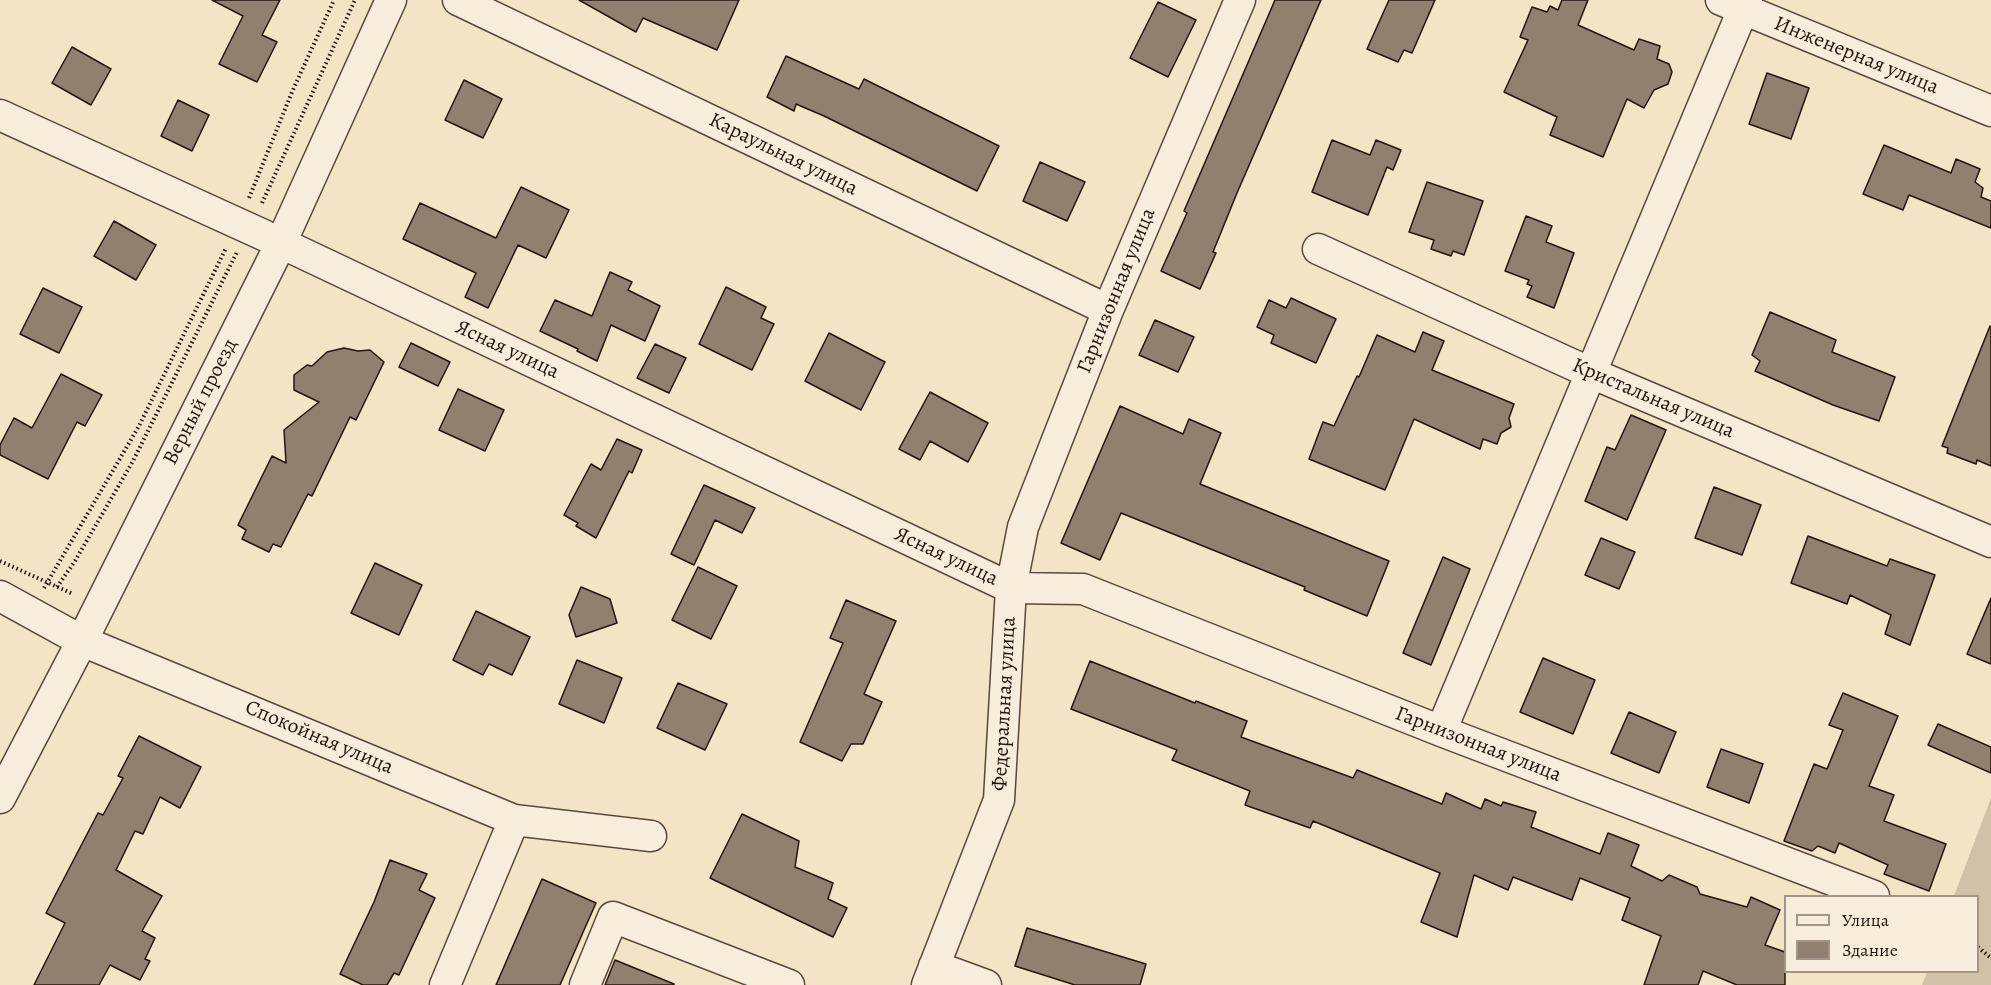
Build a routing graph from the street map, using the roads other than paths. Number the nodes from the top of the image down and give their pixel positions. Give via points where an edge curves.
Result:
1 (391, 0) edge
2 (458, 0) edge
3 (1240, 0) edge
4 (1737, 3) edge
5 (1991, 111) edge
6 (0, 115) edge
7 (281, 243) junction
8 (1318, 249) dead end
9 (1108, 310) junction
10 (1591, 373) junction
11 (1991, 542) edge
12 (1011, 588) junction
13 (1083, 589) joint
14 (0, 596) edge
15 (82, 641) junction
16 (1441, 731) junction
17 (0, 798) edge
18 (514, 820) junction
19 (651, 836) dead end
20 (1869, 895) edge
21 (930, 975) edge
22 (445, 985) edge
23 (585, 985) edge
24 (789, 985) edge
25 (986, 985) edge

1 - 7 street, Верный проезд
2 - 9 street, Караульная улица
3 - 9 street, Гарнизонная улица
4 - 5 street, Инженерная улица
4 - 10 street
6 - 7 street, Ясная улица
7 - 12 street, Ясная улица
7 - 15 street, Верный проезд
8 - 10 street, Кристальная улица
9 - 12 street, Гарнизонная улица via 1023,527
10 - 11 street, Кристальная улица
10 - 16 street
12 - 13 street, Федеральная улица
12 - 21 street, Федеральная улица via 999,800
13 - 16 street, Гарнизонная улица
14 - 15 street, Спокойная улица
15 - 17 street, Верный проезд
15 - 18 street, Спокойная улица
16 - 20 street, Гарнизонная улица
18 - 19 street, Спокойная улица
18 - 22 street
21 - 25 street
23 - 24 street via 613,917

